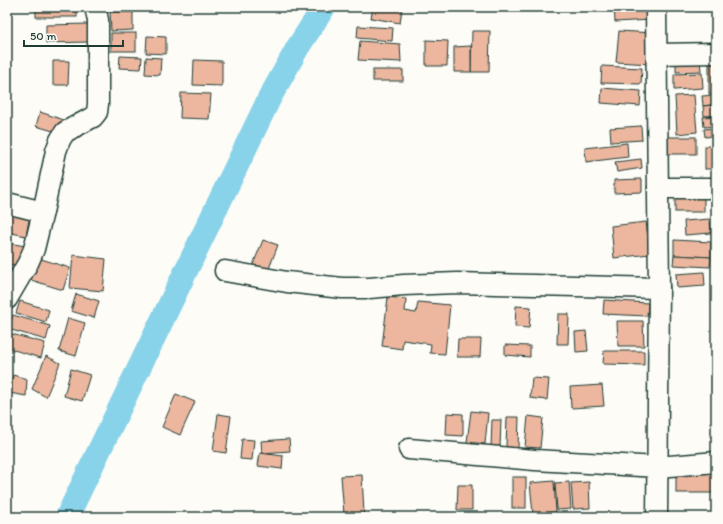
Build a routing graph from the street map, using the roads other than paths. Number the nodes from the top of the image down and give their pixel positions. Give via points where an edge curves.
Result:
1 (95, 7) edge
2 (656, 7) edge
3 (716, 53) edge
4 (657, 54) junction
5 (658, 188) junction
6 (716, 188) edge
7 (7, 203) edge
8 (43, 212) junction
9 (225, 271) dead end
10 (659, 288) junction
11 (7, 299) edge
12 (409, 450) dead end
13 (716, 462) edge
14 (658, 467) junction
15 (657, 517) edge

1 - 8 street via 98,20 97,112 89,120 65,132 60,140
2 - 4 street
3 - 4 street
4 - 5 street
5 - 6 street
5 - 10 street
7 - 8 street
8 - 11 street via 34,249
9 - 10 street via 342,288 457,283
10 - 14 street
12 - 14 street
13 - 14 street
14 - 15 street

